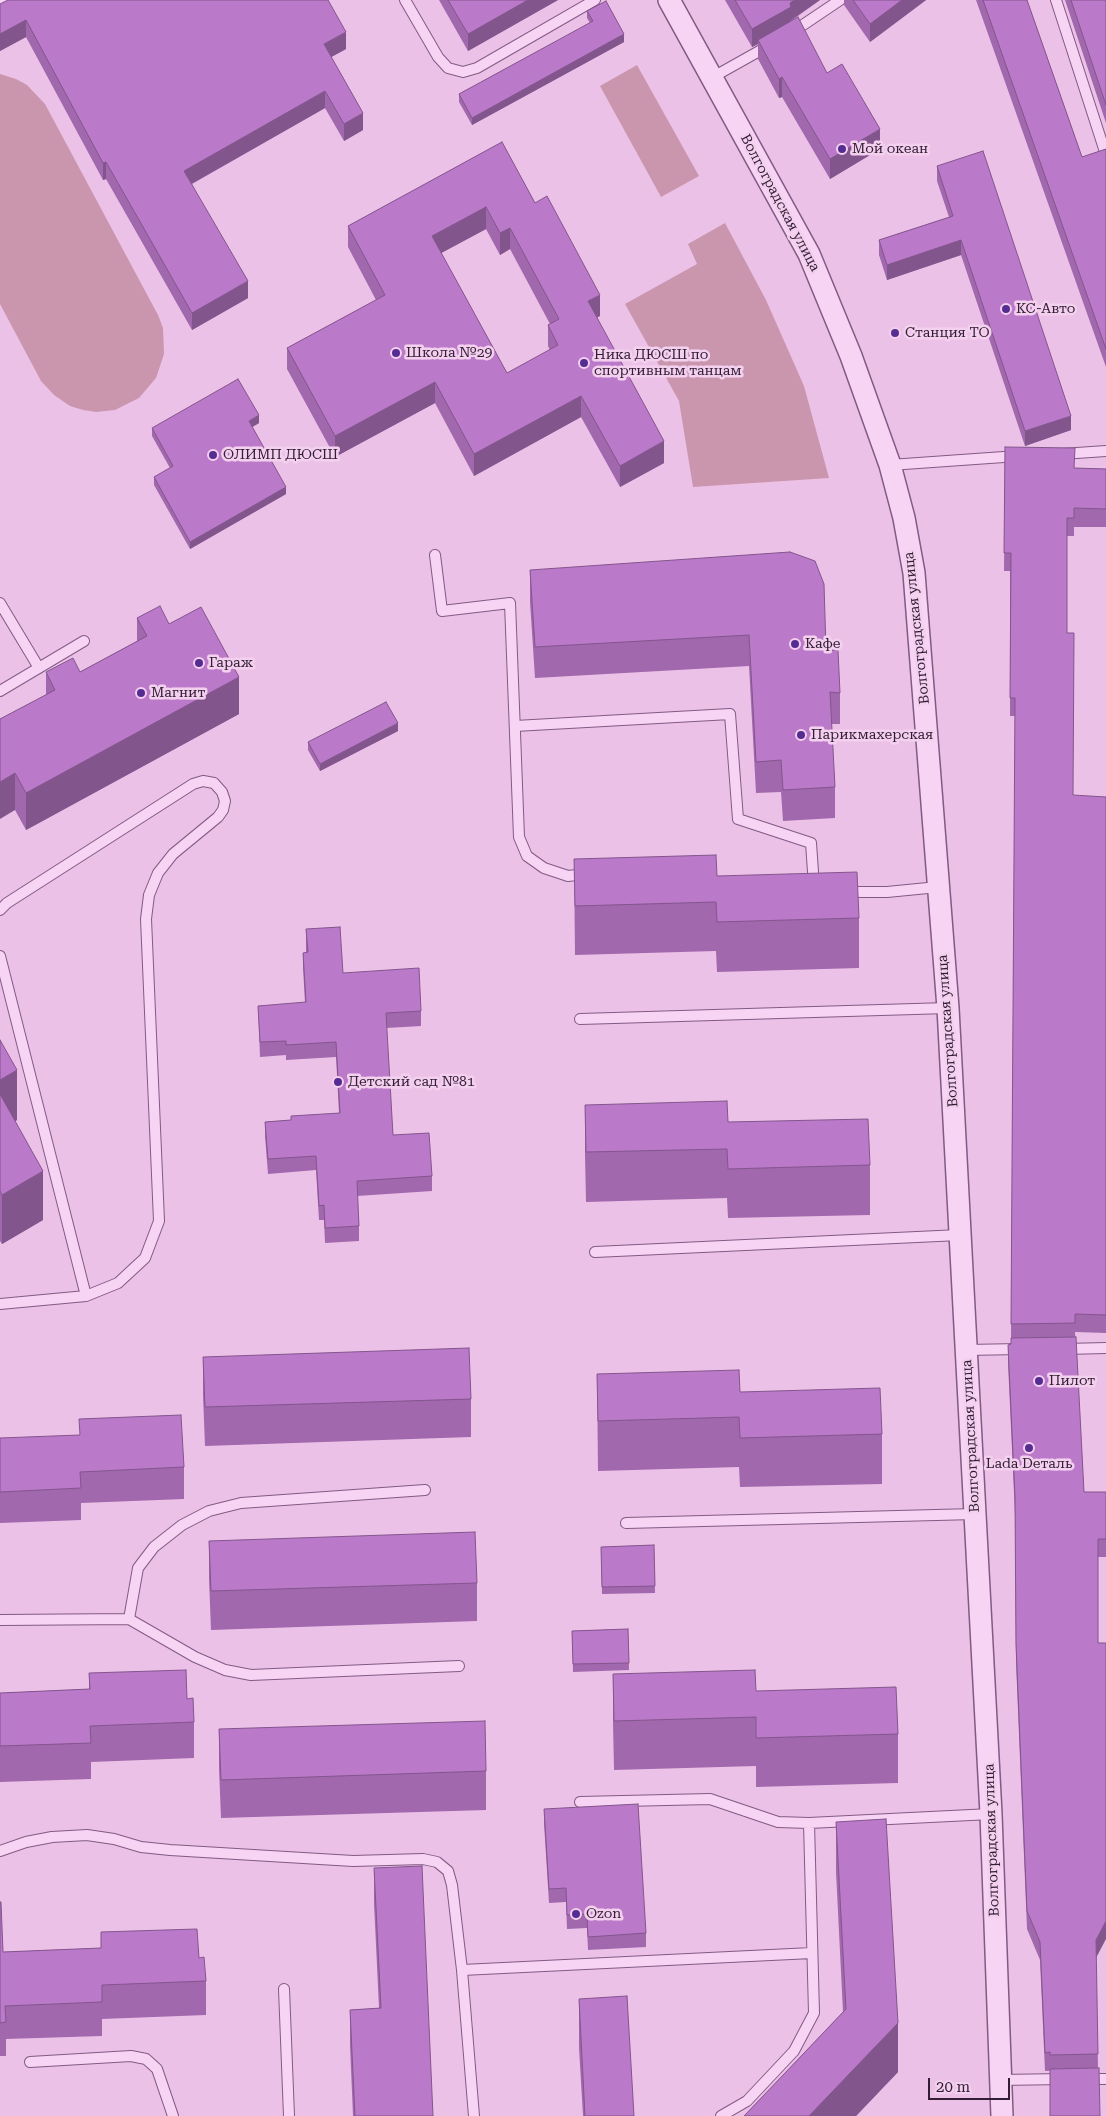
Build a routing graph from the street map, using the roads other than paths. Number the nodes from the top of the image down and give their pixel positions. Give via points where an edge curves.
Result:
1 (8, 0) edge
2 (405, 0) edge
3 (595, 0) edge
4 (670, 0) edge
5 (840, 0) edge
6 (1056, 0) edge
7 (0, 4) edge
8 (713, 77) junction
9 (1106, 155) edge
10 (1106, 451) edge
11 (1050, 454) edge
12 (1032, 456) edge
13 (890, 465) junction
14 (435, 555) dead end
15 (0, 603) edge
16 (84, 641) dead end
17 (39, 668) junction
18 (0, 690) edge
19 (514, 726) junction
20 (597, 873) edge
21 (938, 887) junction
22 (0, 910) edge
23 (0, 956) edge
24 (948, 1008) junction
25 (580, 1019) dead end
26 (960, 1235) junction
27 (595, 1252) dead end
28 (86, 1296) junction
29 (0, 1304) edge
30 (1106, 1348) edge
31 (1030, 1349) edge
32 (1057, 1349) edge
33 (966, 1350) junction
34 (425, 1490) dead end
35 (975, 1514) junction
36 (626, 1523) dead end
37 (129, 1619) junction
38 (0, 1620) edge
39 (459, 1666) dead end
40 (580, 1802) dead end
41 (991, 1814) junction
42 (809, 1823) junction
43 (0, 1851) edge
44 (812, 1953) junction
45 (462, 1970) junction
46 (284, 1989) dead end
47 (30, 2062) dead end
48 (1106, 2079) edge
49 (1000, 2080) junction
50 (173, 2116) edge
51 (289, 2116) edge
52 (474, 2116) edge
53 (721, 2116) edge
54 (1002, 2116) edge

1 - 7 lane
2 - 3 lane via 438,57 448,68 463,72 477,68
4 - 8 street, Волгоградская улица
5 - 8 lane
6 - 9 lane
8 - 13 street, Волгоградская улица via 809,254 851,356
10 - 11 lane
12 - 13 lane
13 - 21 street, Волгоградская улица via 914,573
14 - 19 lane via 442,611 510,604
15 - 17 lane
16 - 17 lane
17 - 18 lane
19 - 20 lane via 519,837 528,856 544,868 568,876
19 - 21 lane via 730,714 738,819 811,843 819,892 887,892
21 - 24 street, Волгоградская улица
22 - 28 lane via 193,784 203,780 222,792 223,810 173,854 158,873 149,895 146,919 159,1221 145,1258 118,1283
23 - 28 lane
24 - 25 lane
24 - 26 street, Волгоградская улица
26 - 27 lane
26 - 33 street, Волгоградская улица
28 - 29 lane
30 - 32 lane
31 - 33 lane
33 - 35 street, Волгоградская улица
34 - 37 lane via 241,1503 209,1511 182,1525 154,1547 138,1568
35 - 36 lane
35 - 41 street, Волгоградская улица
37 - 38 lane
37 - 39 lane via 195,1657 225,1670 251,1675
40 - 42 lane via 710,1799 778,1822
41 - 42 lane
41 - 49 street, Волгоградская улица
42 - 44 lane
43 - 45 lane via 52,1837 87,1835 142,1848 170,1850 353,1861 423,1858 437,1862 448,1871
44 - 45 lane
44 - 53 lane via 814,2013 794,2051 747,2101
45 - 52 lane
46 - 51 lane
47 - 50 lane via 131,2056 146,2059 157,2069
48 - 49 lane
49 - 54 street, Волгоградская улица

